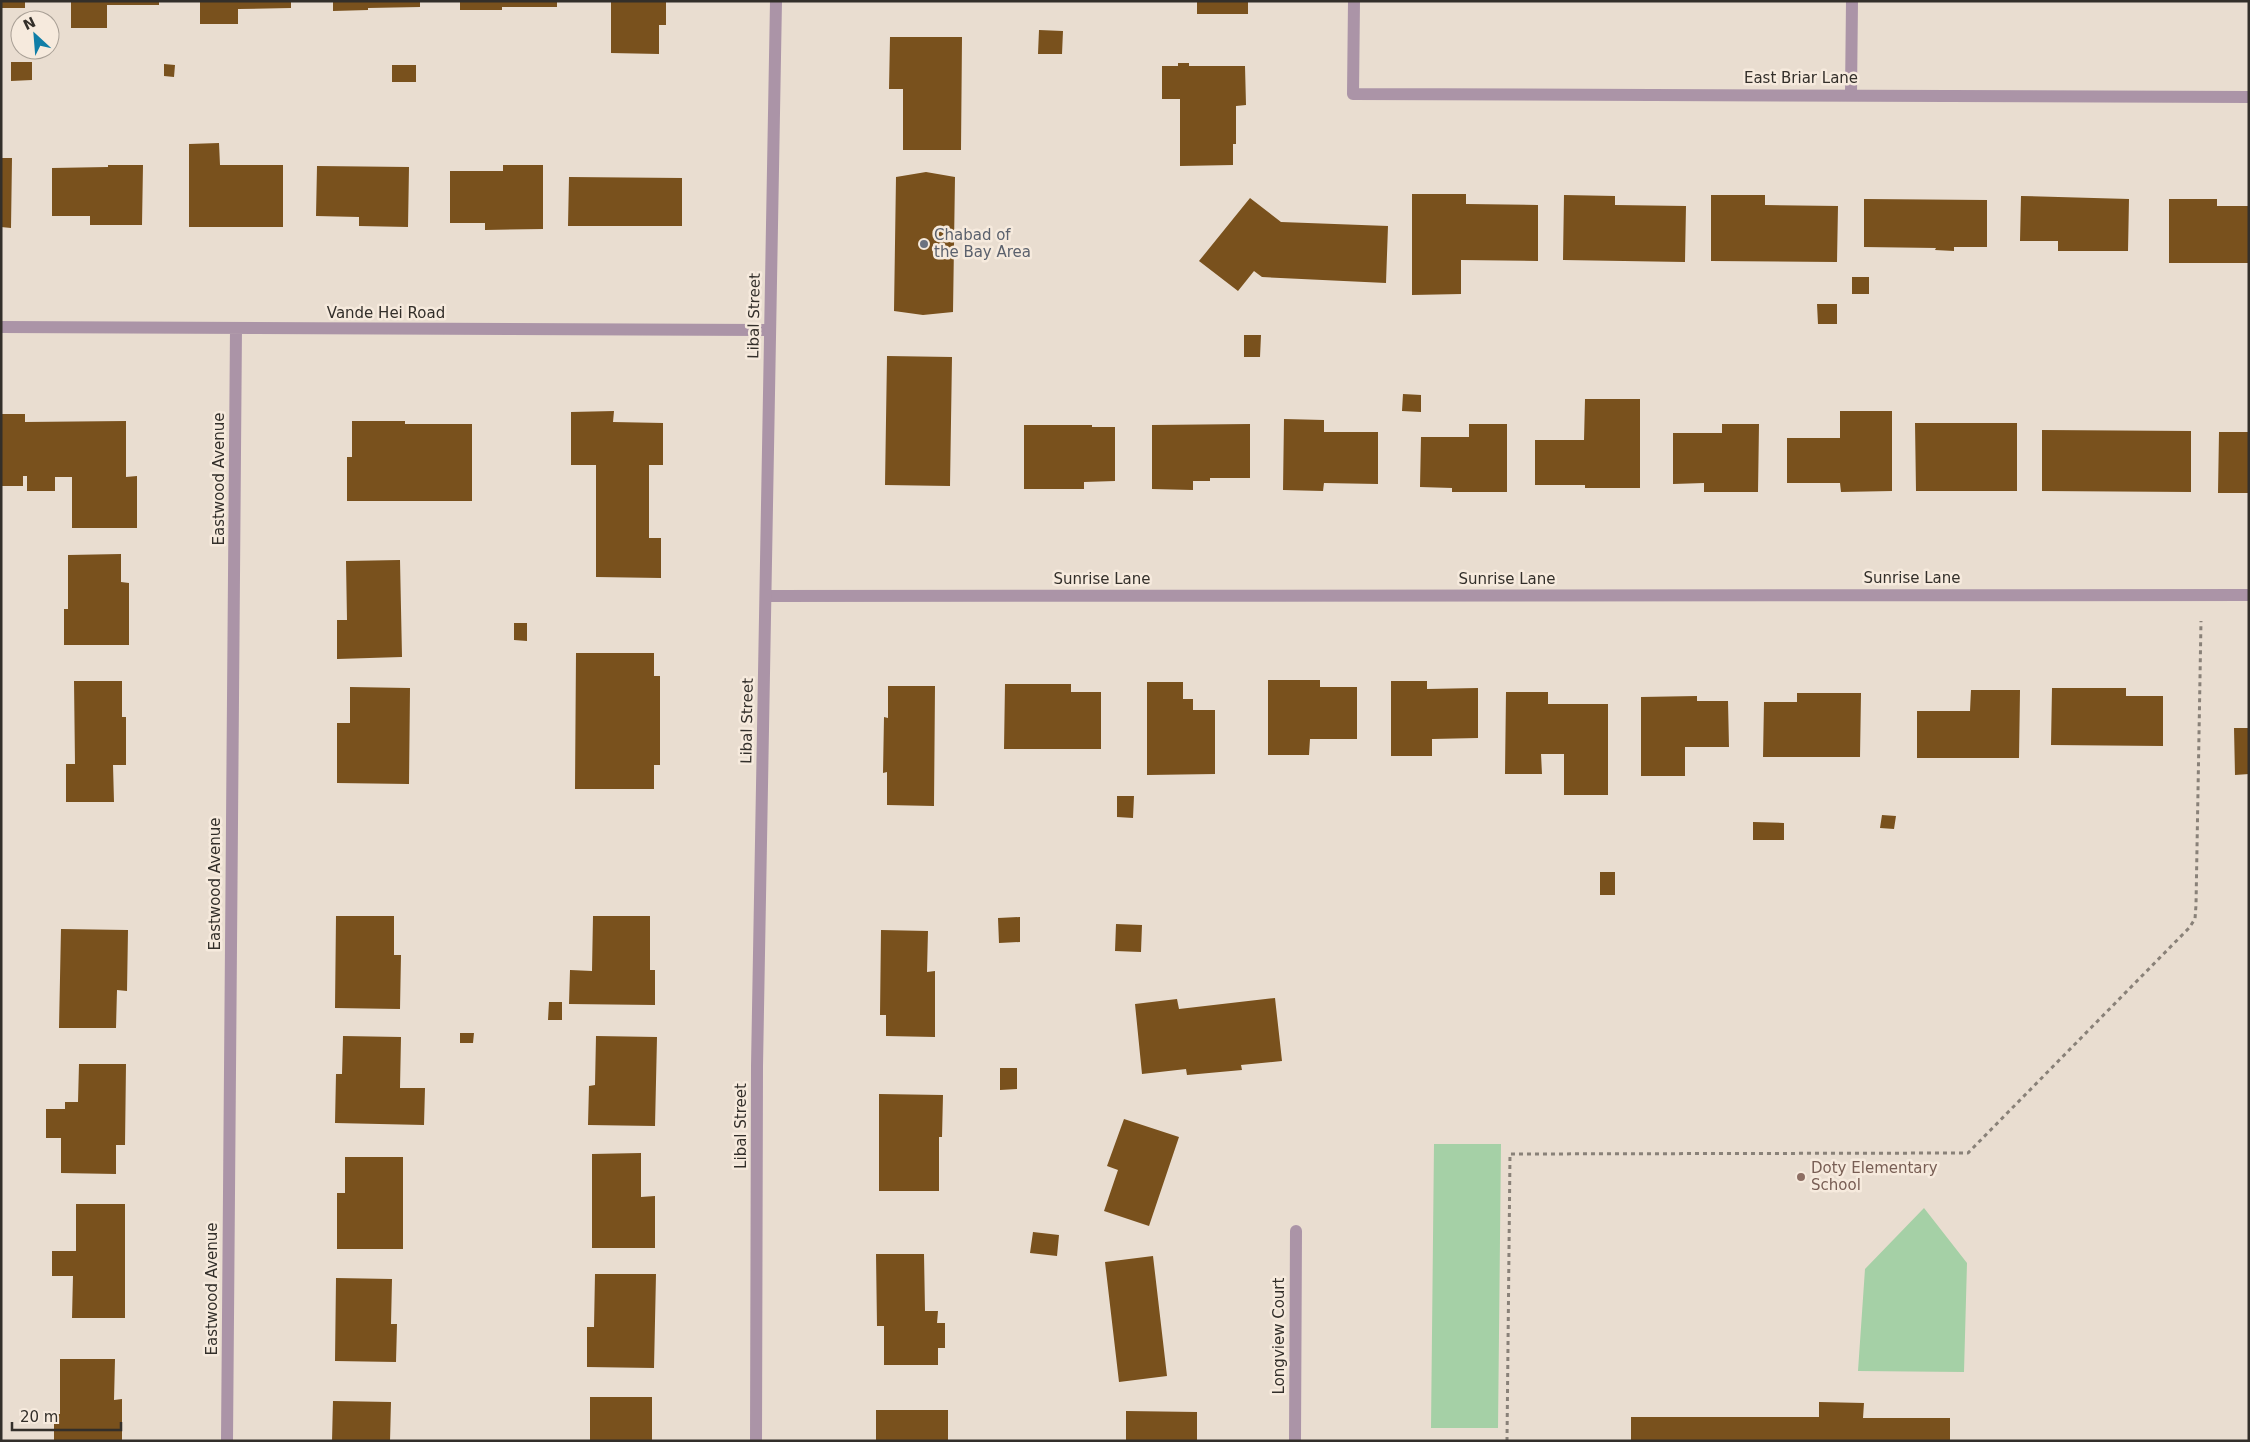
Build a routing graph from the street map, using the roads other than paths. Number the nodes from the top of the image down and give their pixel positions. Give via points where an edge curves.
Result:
1 (776, 1) edge
2 (1354, 1) edge
3 (1852, 1) edge
4 (1851, 94) junction
5 (2249, 97) edge
6 (1, 327) edge
7 (236, 328) junction
8 (770, 330) junction
9 (2249, 595) edge
10 (766, 596) junction
11 (1296, 1230) dead end
12 (227, 1441) edge
13 (756, 1441) edge
14 (1295, 1441) edge

1 - 8 street, Libal Street
2 - 4 street, East Briar Lane via 1353,94
3 - 4 street
4 - 5 street, East Briar Lane
6 - 7 street, Vande Hei Road
7 - 8 street, Vande Hei Road
7 - 12 street, Eastwood Avenue
8 - 10 street, Libal Street
9 - 10 street, Sunrise Lane
10 - 13 street, Libal Street
11 - 14 street, Longview Court

